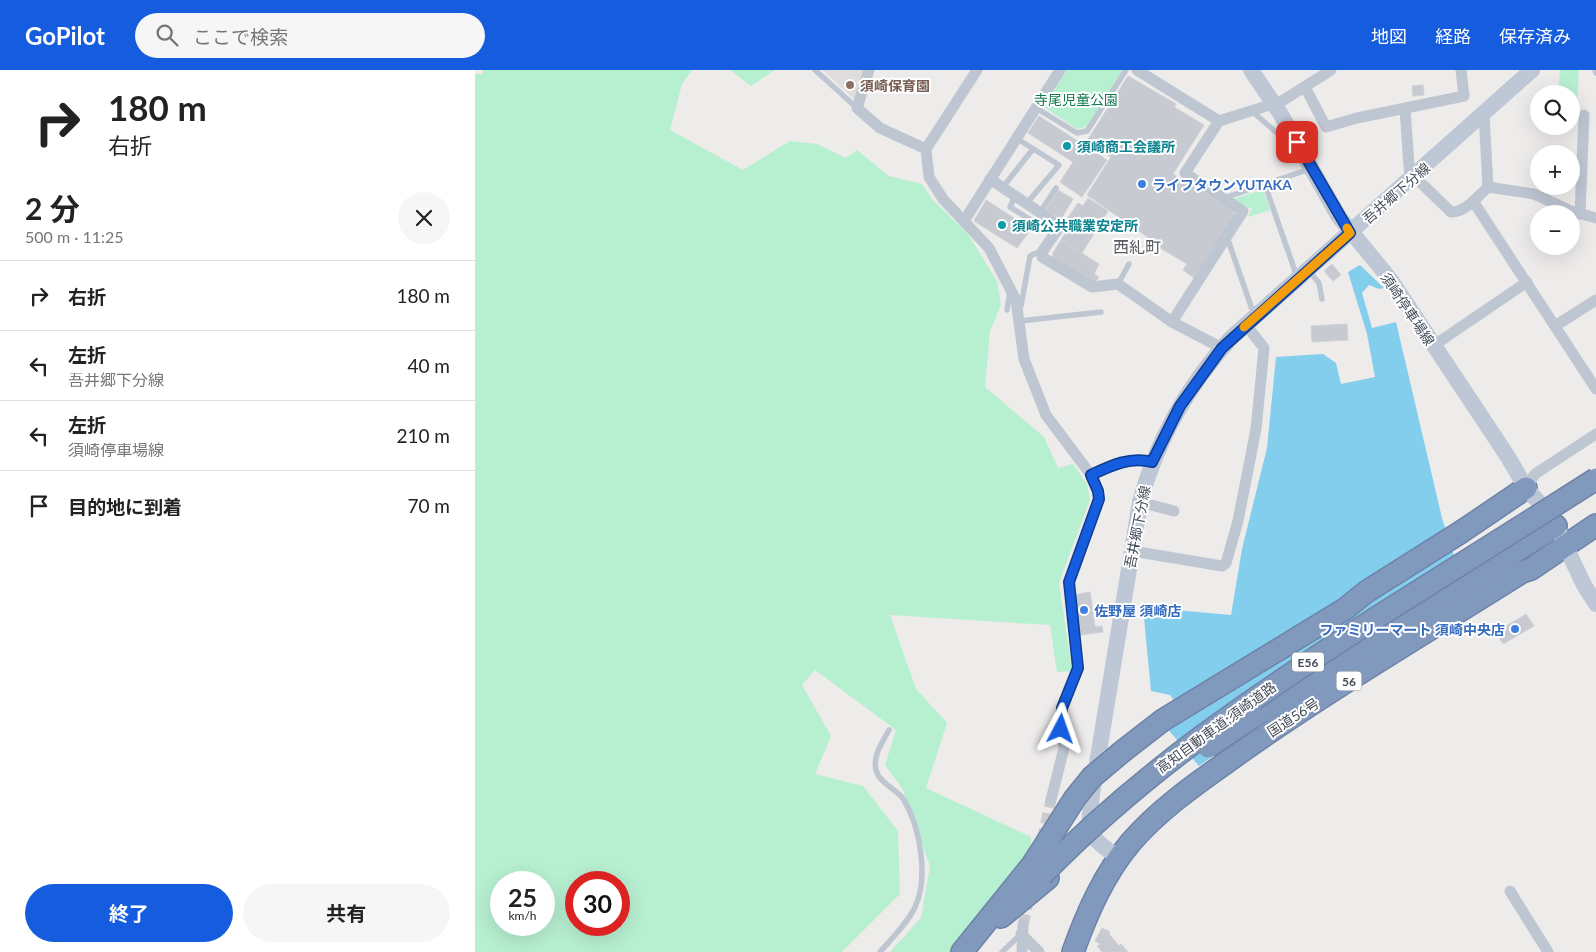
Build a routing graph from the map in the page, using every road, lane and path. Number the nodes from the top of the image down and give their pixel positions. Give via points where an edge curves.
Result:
1 (815, 70) edge
2 (869, 70) edge
3 (977, 70) edge
4 (1060, 70) edge
5 (1126, 70) edge
6 (1137, 70) edge
7 (1251, 70) edge
8 (1331, 70) edge
9 (1461, 70) edge
10 (1532, 70) edge
11 (1305, 87) junction
12 (1274, 104) junction
13 (857, 108) junction
14 (1036, 108) junction
15 (1405, 110) junction
16 (1253, 112) junction
17 (1484, 114) junction
18 (1583, 115) dead end
19 (1219, 121) junction
20 (1016, 138) junction
21 (1286, 141) dead end
22 (926, 149) junction
23 (1033, 149) junction
24 (1312, 168) junction
25 (1413, 177) junction
26 (990, 178) junction
27 (1265, 185) junction
28 (1003, 187) junction
29 (1056, 188) dead end
30 (1488, 188) junction
31 (1015, 195) junction
32 (1225, 198) junction
33 (1473, 202) junction
34 (1027, 203) junction
35 (1559, 205) edge
36 (1041, 211) junction
37 (1580, 214) joint
38 (1596, 218) edge
39 (963, 221) junction
40 (1034, 222) dead end
41 (1350, 233) junction
42 (1227, 236) junction
43 (1042, 256) junction
44 (1129, 264) dead end
45 (1303, 275) junction
46 (1527, 282) junction
47 (1118, 284) junction
48 (1010, 292) junction
49 (1323, 299) dead end
50 (1596, 300) edge
51 (1007, 310) dead end
52 (1101, 312) dead end
53 (1020, 317) junction
54 (1251, 321) junction
55 (1172, 322) junction
56 (1555, 326) junction
57 (1433, 346) junction
58 (1222, 348) junction
59 (1596, 389) edge
60 (1596, 434) edge
61 (1152, 462) junction
62 (1091, 475) junction
63 (1596, 479) edge
64 (1526, 488) junction
65 (1140, 502) junction
66 (1174, 511) dead end
67 (1596, 525) edge
68 (1556, 526) junction
69 (1567, 546) junction
70 (1132, 551) junction
71 (1596, 604) edge
72 (889, 730) dead end
73 (1051, 800) tunnel mouth
74 (1119, 858) junction
75 (1041, 872) junction
76 (1510, 891) dead end
77 (1022, 929) junction
78 (880, 952) edge
79 (961, 952) edge
80 (971, 952) edge
81 (1002, 952) edge
82 (1022, 952) edge
83 (1039, 952) edge
84 (1073, 952) edge
85 (1549, 952) edge

1 - 13 lane
2 - 13 street
3 - 22 street
4 - 14 street
5 - 14 lane via 1083,133 1077,133
6 - 19 street
7 - 12 main road, 須崎停車場線
8 - 11 street
9 - 15 street via 1463,96 1431,101
10 - 17 main road, 吾井郷下分線
11 - 12 street
11 - 15 street via 1326,127
12 - 16 street
12 - 24 main road, 須崎停車場線
13 - 22 street via 880,128
14 - 20 street
15 - 25 street
16 - 19 street
16 - 21 lane
17 - 25 main road, 吾井郷下分線
17 - 30 street
18 - 37 street
19 - 32 street via 1185,173
20 - 23 lane
20 - 26 street
22 - 39 street via 927,166 934,187
23 - 28 lane
23 - 34 lane via 1059,165
24 - 27 lane
24 - 41 main road, 須崎停車場線
25 - 33 street via 1446,210 1456,213
25 - 41 main road, 吾井郷下分線
26 - 28 street
26 - 39 street
27 - 32 lane
27 - 45 lane
28 - 31 street
29 - 36 lane
30 - 33 street
30 - 35 street via 1534,194
31 - 34 street
31 - 40 lane via 1010,207
32 - 42 street via 1243,211
33 - 46 street
34 - 36 street
36 - 43 street via 1060,226
37 - 38 street
39 - 48 street via 989,248
41 - 45 main road, 吾井郷下分線
41 - 57 main road, 須崎停車場線 via 1389,279
42 - 54 lane
42 - 55 street
43 - 47 street via 1092,287
43 - 53 lane via 1036,253 1030,256
44 - 47 lane
45 - 49 lane via 1319,283
45 - 54 main road, 吾井郷下分線
46 - 56 street
46 - 57 street
47 - 55 street
48 - 51 lane
48 - 53 street via 1016,300
50 - 56 street
52 - 53 lane
53 - 62 street via 1021,360 1046,415
54 - 58 main road, 吾井郷下分線
54 - 70 street via 1264,348 1256,429 1238,521 1226,563 1222,566
55 - 58 street
56 - 59 street
57 - 64 main road, 須崎停車場線
58 - 61 main road, 吾井郷下分線 via 1180,406
60 - 64 street via 1535,474
61 - 62 street via 1130,460
61 - 65 main road, 吾井郷下分線
62 - 73 street via 1099,499 1069,582 1078,668 1062,708 1064,748
63 - 75 highway, 高知自動車道;須崎道路 / E56, bridge via 1223,719 1126,795
64 - 68 main road, 須崎停車場線
64 - 75 highway, bridge via 1345,609 1163,720 1123,751 1092,777 1075,798
65 - 66 street
65 - 70 main road, 吾井郷下分線
67 - 69 highway, 国道56号 / 56
68 - 69 main road, 須崎停車場線
68 - 75 highway, bridge via 1192,757
69 - 71 main road, 須崎停車場線
69 - 74 highway, 国道56号 / 56 via 1275,728 1170,803 1148,823
70 - 74 main road, 吾井郷下分線 via 1097,759 1089,827 1097,843
72 - 78 lane via 875,760 877,774 903,798 915,824 920,844 922,888 916,907 905,924
74 - 84 highway, 国道56号 / 56 via 1100,889
75 - 79 highway
75 - 80 highway, 高知自動車道;須崎道路 / E56
76 - 85 street
77 - 81 lane
77 - 82 street
77 - 83 street

